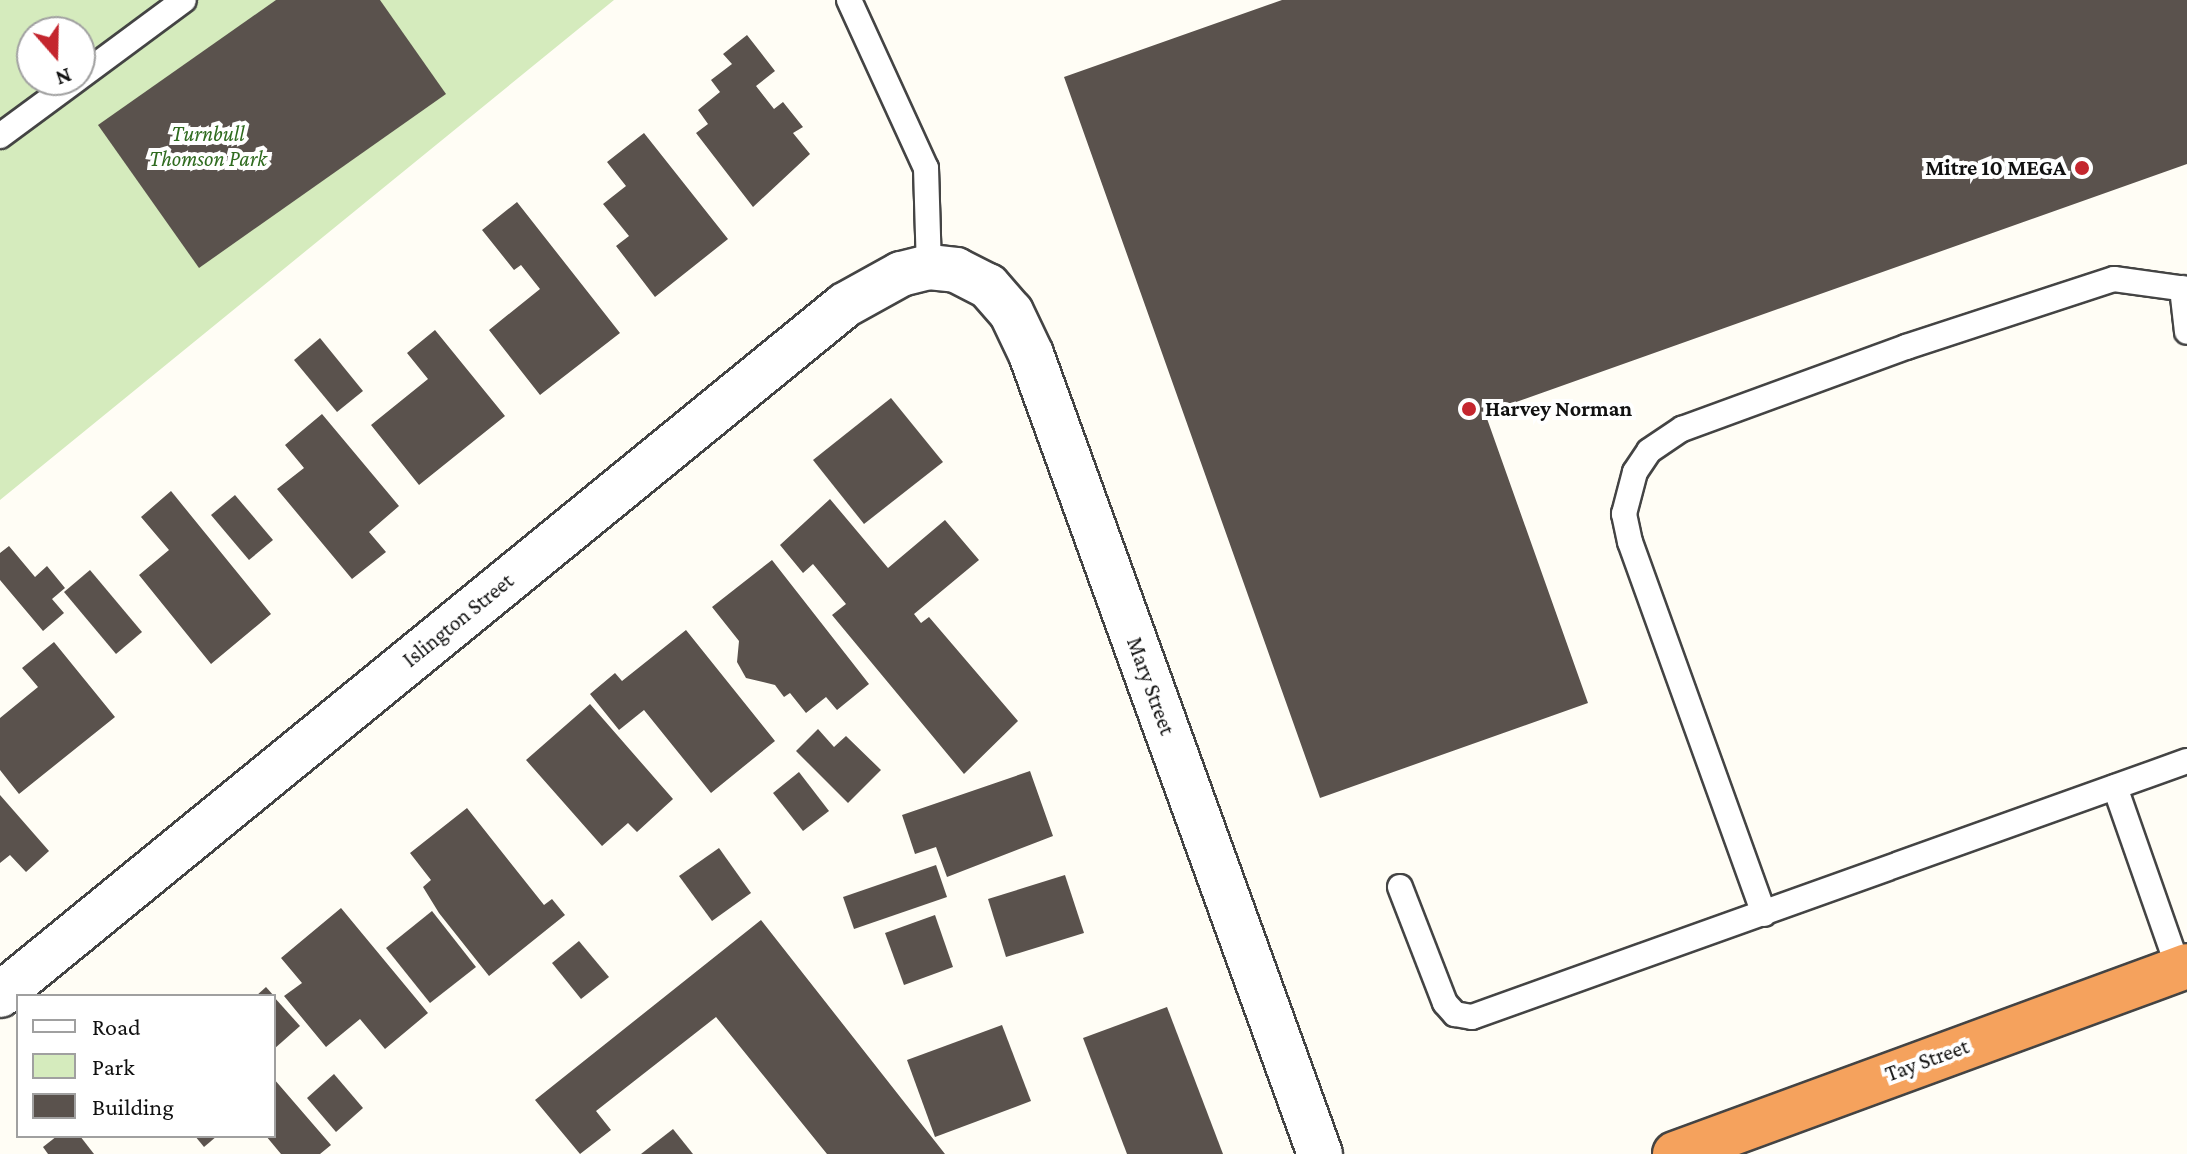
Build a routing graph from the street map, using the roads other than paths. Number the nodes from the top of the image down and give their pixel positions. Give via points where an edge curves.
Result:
1 (184, 0) edge
2 (849, 0) edge
3 (96, 65) edge
4 (54, 96) edge
5 (0, 136) edge
6 (929, 267) junction
7 (2184, 288) edge
8 (2187, 332) edge
9 (2187, 761) edge
10 (2115, 787) junction
11 (1400, 887) dead end
12 (1764, 914) junction
13 (2185, 971) edge
14 (0, 995) edge
15 (1320, 1154) edge
16 (1675, 1154) edge

1 - 3 lane
2 - 6 lane via 926,168
4 - 5 lane
6 - 14 street, Islington Street via 872,286 810,332
6 - 15 street, Mary Street via 956,270 988,286 1011,312 1031,354
7 - 8 lane
7 - 12 lane via 2127,277 2028,307 1682,429 1649,451 1635,472 1624,514 1630,542
9 - 10 lane
10 - 12 lane
10 - 13 lane
11 - 12 lane via 1445,1003 1455,1014 1472,1017
13 - 16 highway, Tay Street

